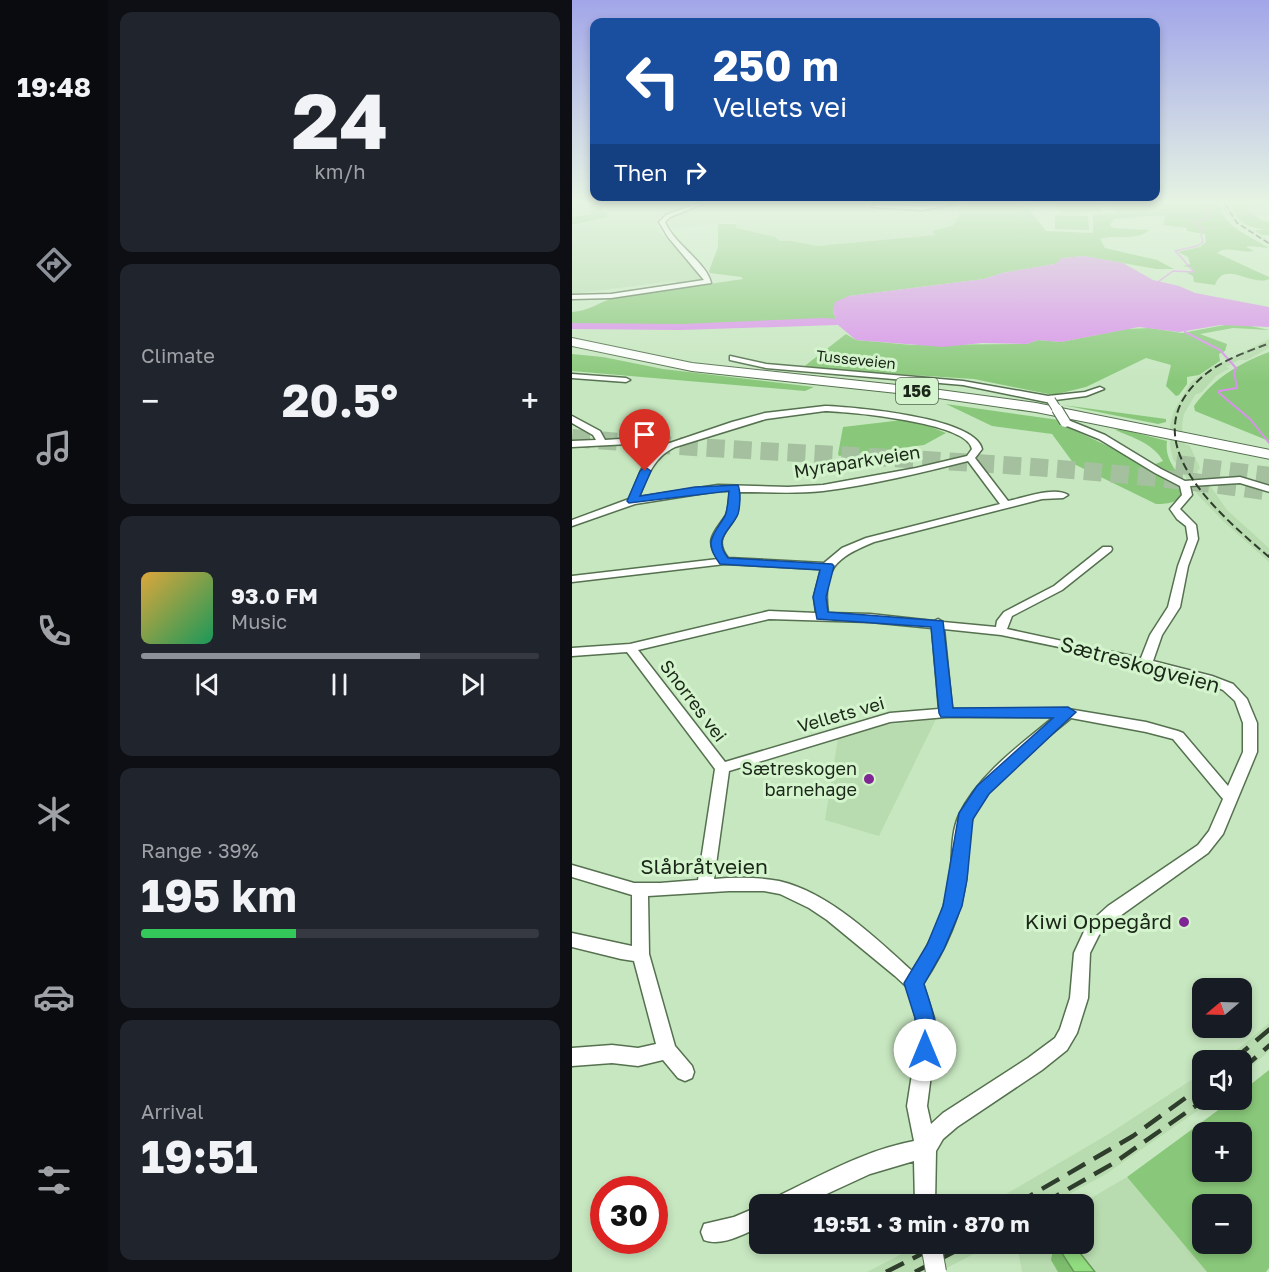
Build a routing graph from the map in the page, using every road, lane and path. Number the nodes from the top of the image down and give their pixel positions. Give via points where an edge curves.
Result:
1 (697, 263) edge
2 (572, 297) edge
3 (572, 342) edge
4 (733, 358) dead end
5 (572, 376) edge
6 (626, 380) dead end
7 (1100, 389) dead end
8 (1050, 399) junction
9 (572, 419) edge
10 (601, 441) junction
11 (572, 444) edge
12 (662, 450) junction
13 (1265, 454) edge
14 (970, 458) junction
15 (1184, 484) junction
16 (735, 488) junction
17 (1270, 489) edge
18 (1063, 495) dead end
19 (633, 501) junction
20 (1006, 505) junction
21 (572, 523) edge
22 (1107, 549) dead end
23 (725, 561) junction
24 (827, 566) junction
25 (572, 579) edge
26 (822, 616) junction
27 (938, 623) junction
28 (1001, 631) junction
29 (630, 648) junction
30 (572, 652) edge
31 (1146, 662) junction
32 (1068, 712) junction
33 (946, 713) junction
34 (722, 768) junction
35 (1229, 797) junction
36 (572, 871) edge
37 (705, 885) junction
38 (640, 890) junction
39 (572, 940) edge
40 (641, 954) junction
41 (914, 983) junction
42 (667, 1050) junction
43 (572, 1057) edge
44 (685, 1072) dead end
45 (926, 1149) junction
46 (805, 1194) edge
47 (925, 1194) edge
48 (749, 1221) edge
49 (712, 1232) dead end
50 (933, 1254) edge
51 (936, 1272) edge

1 - 2 street via 709,282 611,296
3 - 13 main road, 156 via 706,369 1011,403
4 - 8 street, Tusseveien via 766,366 963,383
5 - 6 street
7 - 8 street, Tusseveien
8 - 15 street, bridge via 1065,422 1102,437
9 - 10 street via 596,433
10 - 11 street
10 - 12 street via 650,440
12 - 14 street via 751,419 830,408 905,416 947,429 975,441 977,449
12 - 19 street via 645,471
14 - 16 street, Myraparkveien via 823,488
14 - 20 street
15 - 17 street via 1240,480
15 - 31 street via 1187,495 1175,509 1192,525 1193,539 1174,607 1156,635
16 - 19 street, Myraparkveien
16 - 23 street via 732,514 719,530 716,543
18 - 20 street
19 - 21 street, Myraparkveien
20 - 24 street via 860,543
22 - 28 street via 1058,588 1008,614
23 - 24 street
23 - 25 street
24 - 26 street via 820,597
26 - 27 street, Sætreskogveien
26 - 29 street, Sætreskogveien via 758,616
27 - 28 street, Sætreskogveien
27 - 33 street
28 - 31 street, Sætreskogveien
29 - 30 street, Sætreskogveien
29 - 34 street, Snorres vei
31 - 35 street, Sætreskogveien via 1220,684 1241,699 1252,740 1244,768
32 - 33 street, Vellets vei
32 - 35 street, Vellets vei via 1178,736
32 - 41 street via 983,790 970,807 962,828 953,906
33 - 34 street, Vellets vei via 875,721
34 - 37 street, Snorres vei
35 - 45 street, Sætreskogveien via 1210,842 1093,930 1082,953 1076,1014 1061,1044 950,1120 936,1132
36 - 38 street, Slåbråtveien
37 - 38 street, Slåbråtveien
37 - 41 street, Slåbråtveien via 761,884 802,895
38 - 40 street
39 - 40 street
40 - 42 street
41 - 45 street via 927,1036 917,1106
42 - 43 street via 638,1057
42 - 44 street
45 - 46 street via 901,1152
45 - 47 street
48 - 49 street
50 - 51 street, bridge

